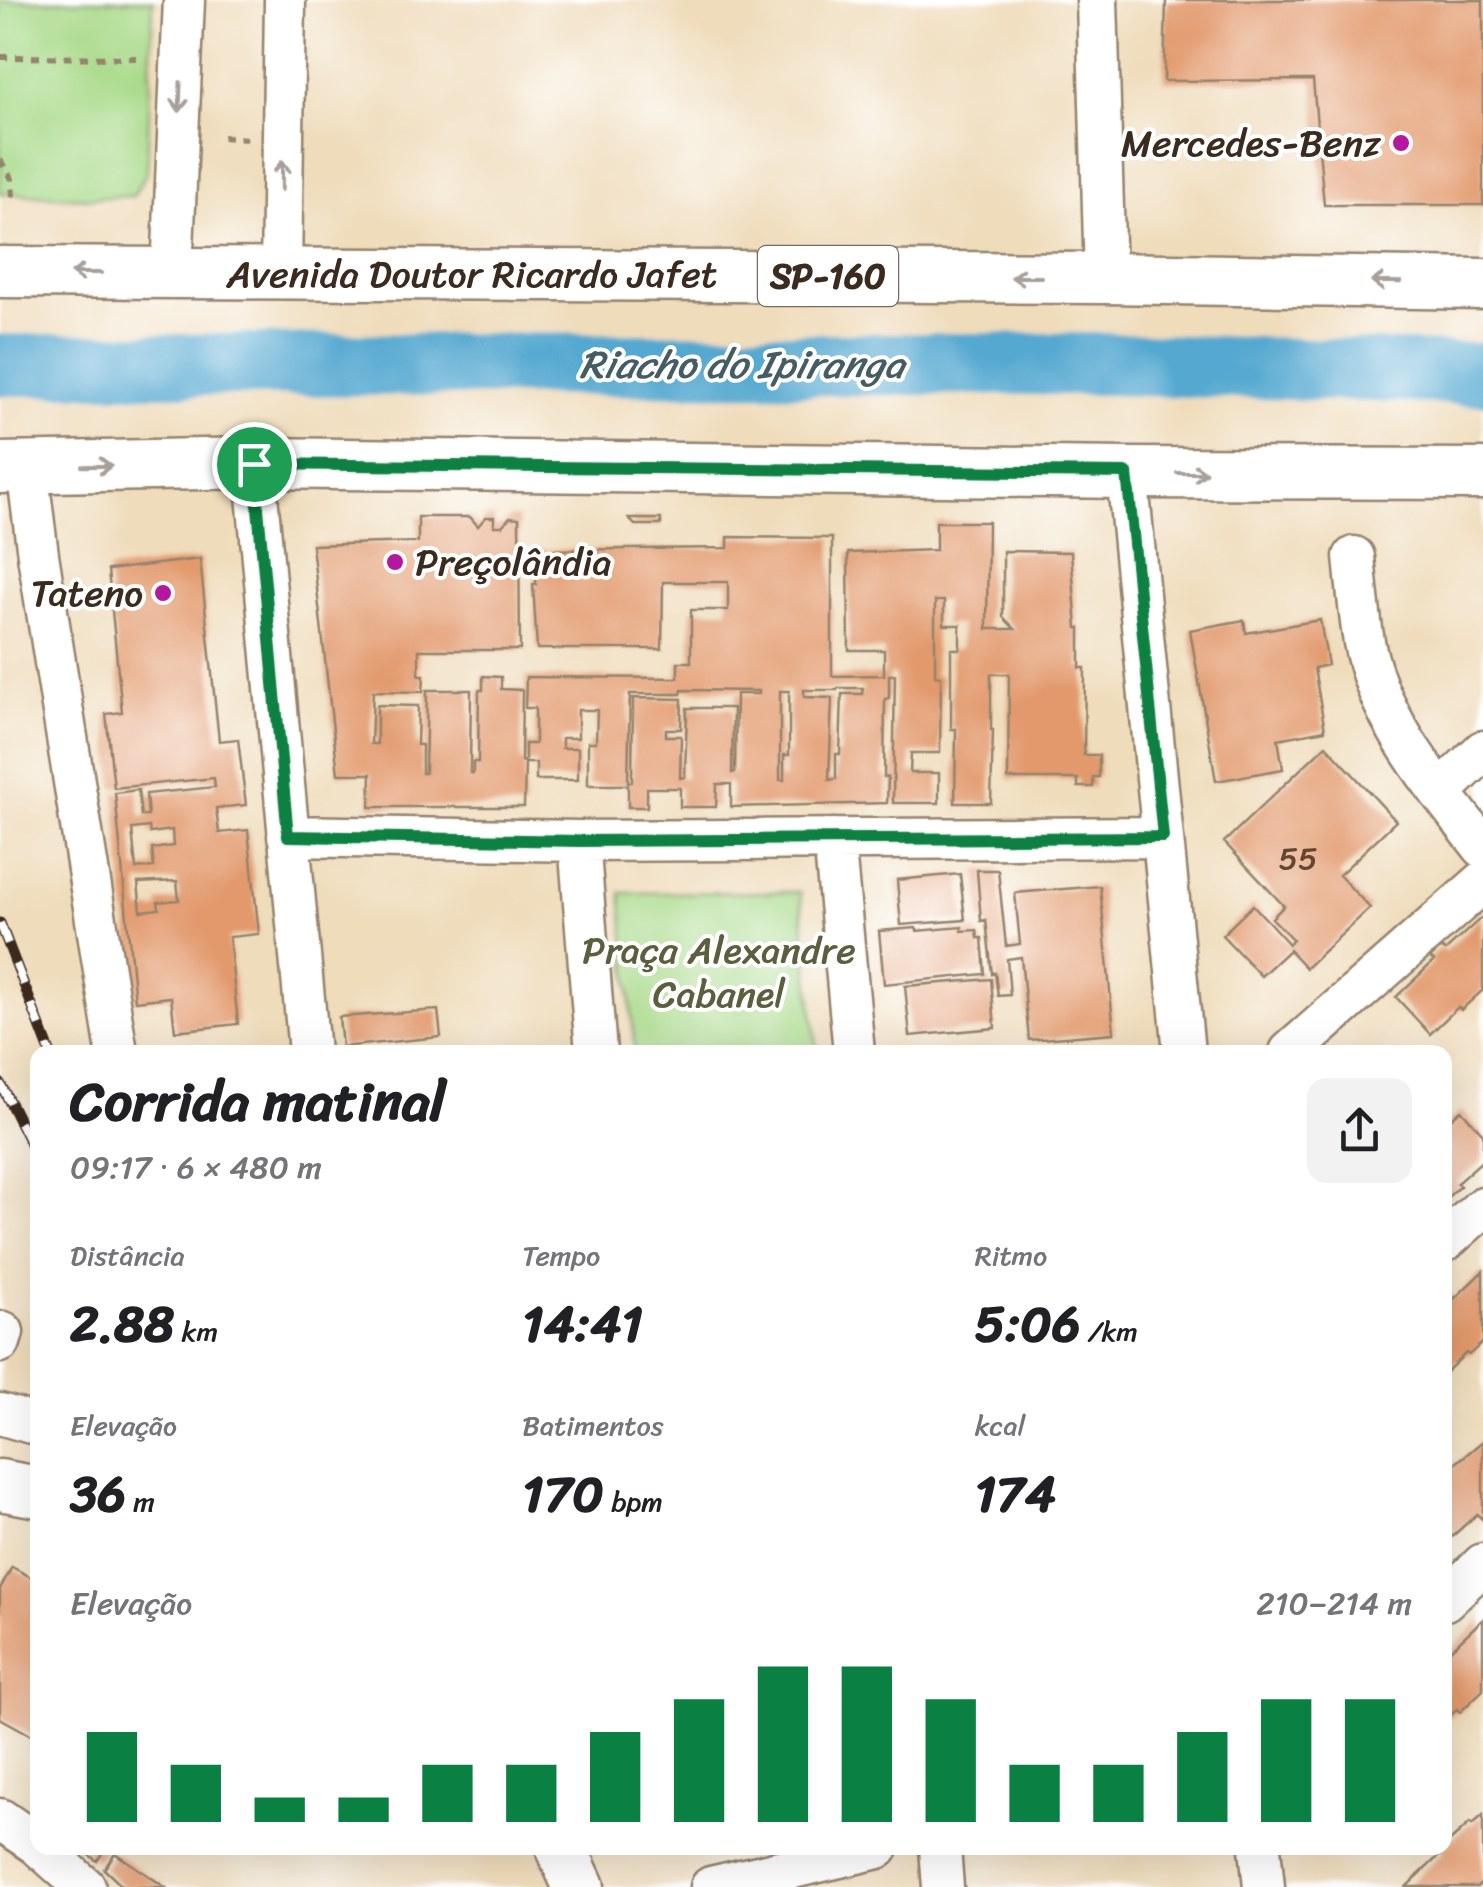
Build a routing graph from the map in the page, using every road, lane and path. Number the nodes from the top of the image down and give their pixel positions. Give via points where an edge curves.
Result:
1 (184, 0) edge
2 (285, 0) edge
3 (1098, 0) edge
4 (0, 58) edge
5 (143, 58) dead end
6 (222, 137) dead end
7 (254, 139) dead end
8 (0, 160) edge
9 (13, 200) dead end
10 (0, 272) edge
11 (172, 273) junction
12 (281, 273) junction
13 (1105, 278) junction
14 (1483, 284) edge
15 (254, 464) junction
16 (13, 468) edge
17 (1127, 473) junction
18 (1483, 474) edge
19 (1354, 557) dead end
20 (1483, 751) edge
21 (1440, 792) junction
22 (288, 836) junction
23 (1163, 837) junction
24 (834, 839) junction
25 (579, 841) junction
26 (1483, 846) edge
27 (1483, 882) edge
28 (116, 1045) edge
29 (308, 1045) edge
30 (595, 1045) edge
31 (853, 1045) edge
32 (1183, 1045) edge
33 (1298, 1045) edge
34 (1483, 1207) edge
35 (1452, 1236) edge
36 (0, 1414) edge
37 (30, 1423) edge
38 (1483, 1564) edge
39 (1452, 1593) edge
40 (0, 1819) edge
41 (30, 1840) edge
42 (49, 1855) edge
43 (565, 1855) edge
44 (848, 1855) edge
45 (941, 1855) edge
46 (1261, 1855) edge
47 (85, 1887) edge
48 (579, 1887) edge
49 (711, 1887) edge
50 (943, 1887) edge
51 (1264, 1887) edge

1 -> 11 street
12 -> 2 street
3 - 13 street
4 - 5 path
6 - 7 path
8 - 9 path via 12,178
11 -> 10 main road, Avenida Doutor Ricardo Jafet / SP-160
11 - 12 main road, Avenida Doutor Ricardo Jafet / SP-160
13 -> 12 main road, Avenida Doutor Ricardo Jafet / SP-160
14 -> 13 main road, Avenida Doutor Ricardo Jafet / SP-160
16 -> 15 main road
15 - 17 main road
15 - 22 street
16 - 28 street via 38,555
17 -> 18 main road
17 - 23 street
19 - 21 street via 1364,644 1381,698
20 - 21 street
21 - 26 street
22 - 25 street
22 - 29 street
23 - 24 street
23 - 32 street
24 - 25 street
24 - 31 street
25 - 30 street
27 - 33 street
34 - 35 street
36 - 37 street
38 - 39 street
40 - 41 street
42 - 47 street
43 - 48 main road
44 - 49 street
45 - 50 street
46 - 51 street

